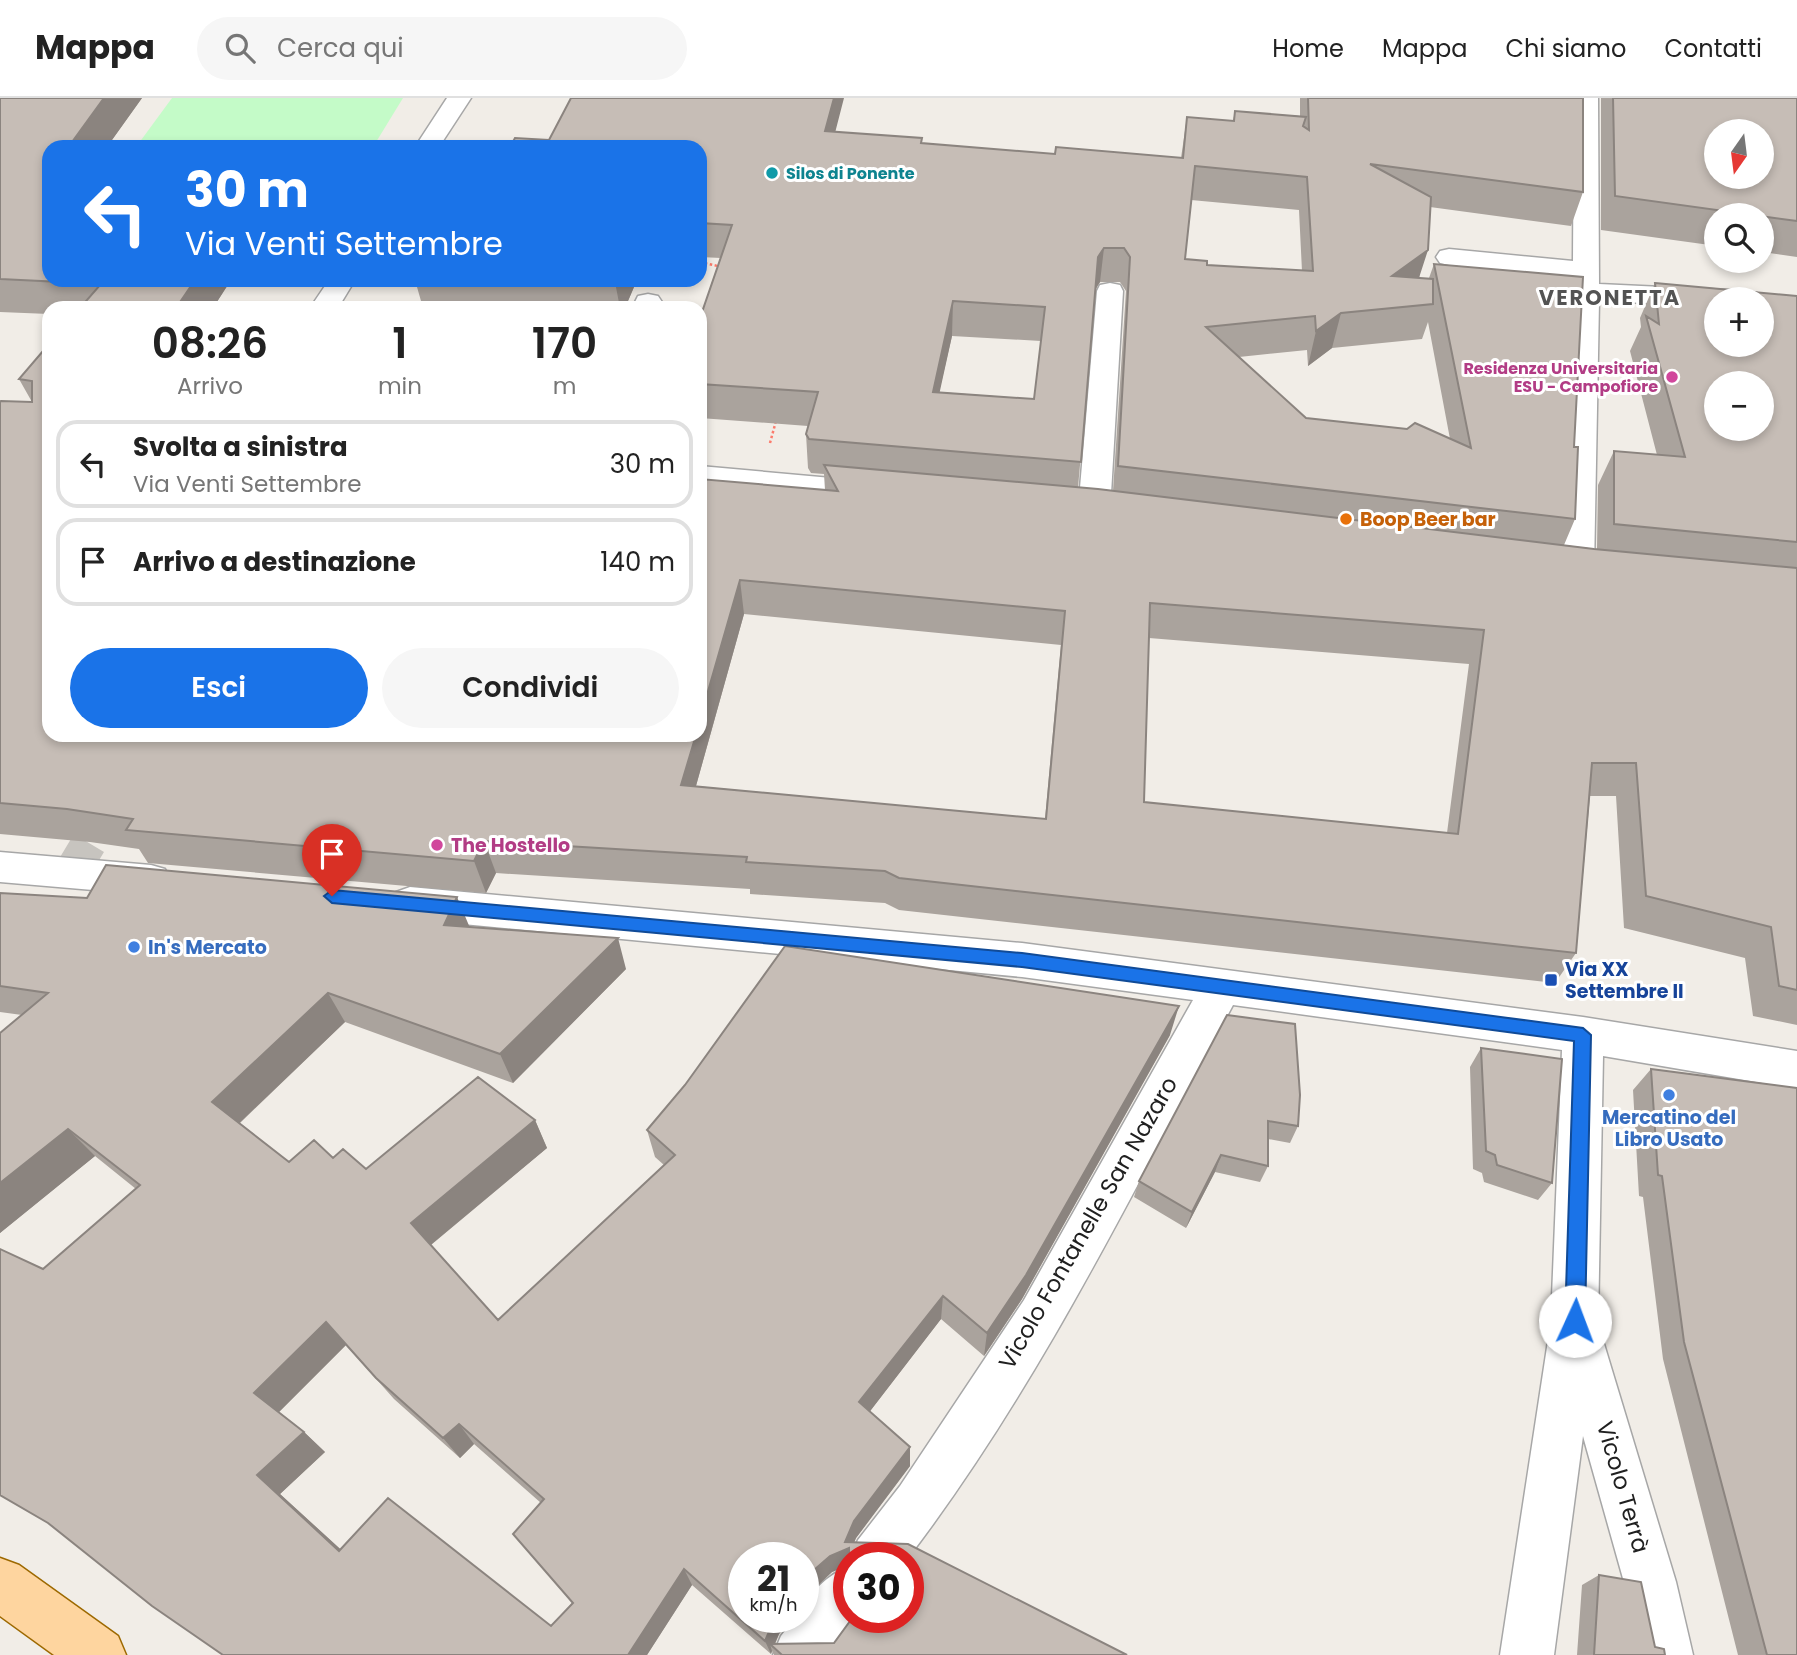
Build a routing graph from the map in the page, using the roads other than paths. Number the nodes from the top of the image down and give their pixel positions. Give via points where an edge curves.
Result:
1 (459, 98) edge
2 (1586, 98) edge
3 (432, 140) edge
4 (1449, 257) dead end
5 (1585, 281) junction
6 (1110, 291) edge
7 (1704, 294) edge
8 (707, 477) edge
9 (899, 494) edge
10 (1094, 511) edge
11 (1578, 570) edge
12 (0, 867) edge
13 (184, 883) edge
14 (379, 900) edge
15 (1222, 987) junction
16 (1583, 1035) junction
17 (1797, 1070) edge
18 (1575, 1321) junction
19 (888, 1542) edge
20 (0, 1584) edge
21 (833, 1613) edge
22 (99, 1655) edge
23 (800, 1655) edge
24 (1527, 1655) edge
25 (1666, 1655) edge

1 - 3 street
2 - 5 street
4 - 5 street
5 - 7 street
5 - 11 street
6 - 10 street
8 - 9 street
12 - 13 street
14 - 15 street via 1009,958
15 - 16 street
15 - 19 street, Vicolo Fontanelle San Nazaro via 1041,1316
16 - 17 street
16 - 18 street, Vicolo Terrà
18 - 24 street, Vicolo Terrà
18 - 25 street, Vicolo Terrà via 1650,1582
20 - 22 main road
21 - 23 street

